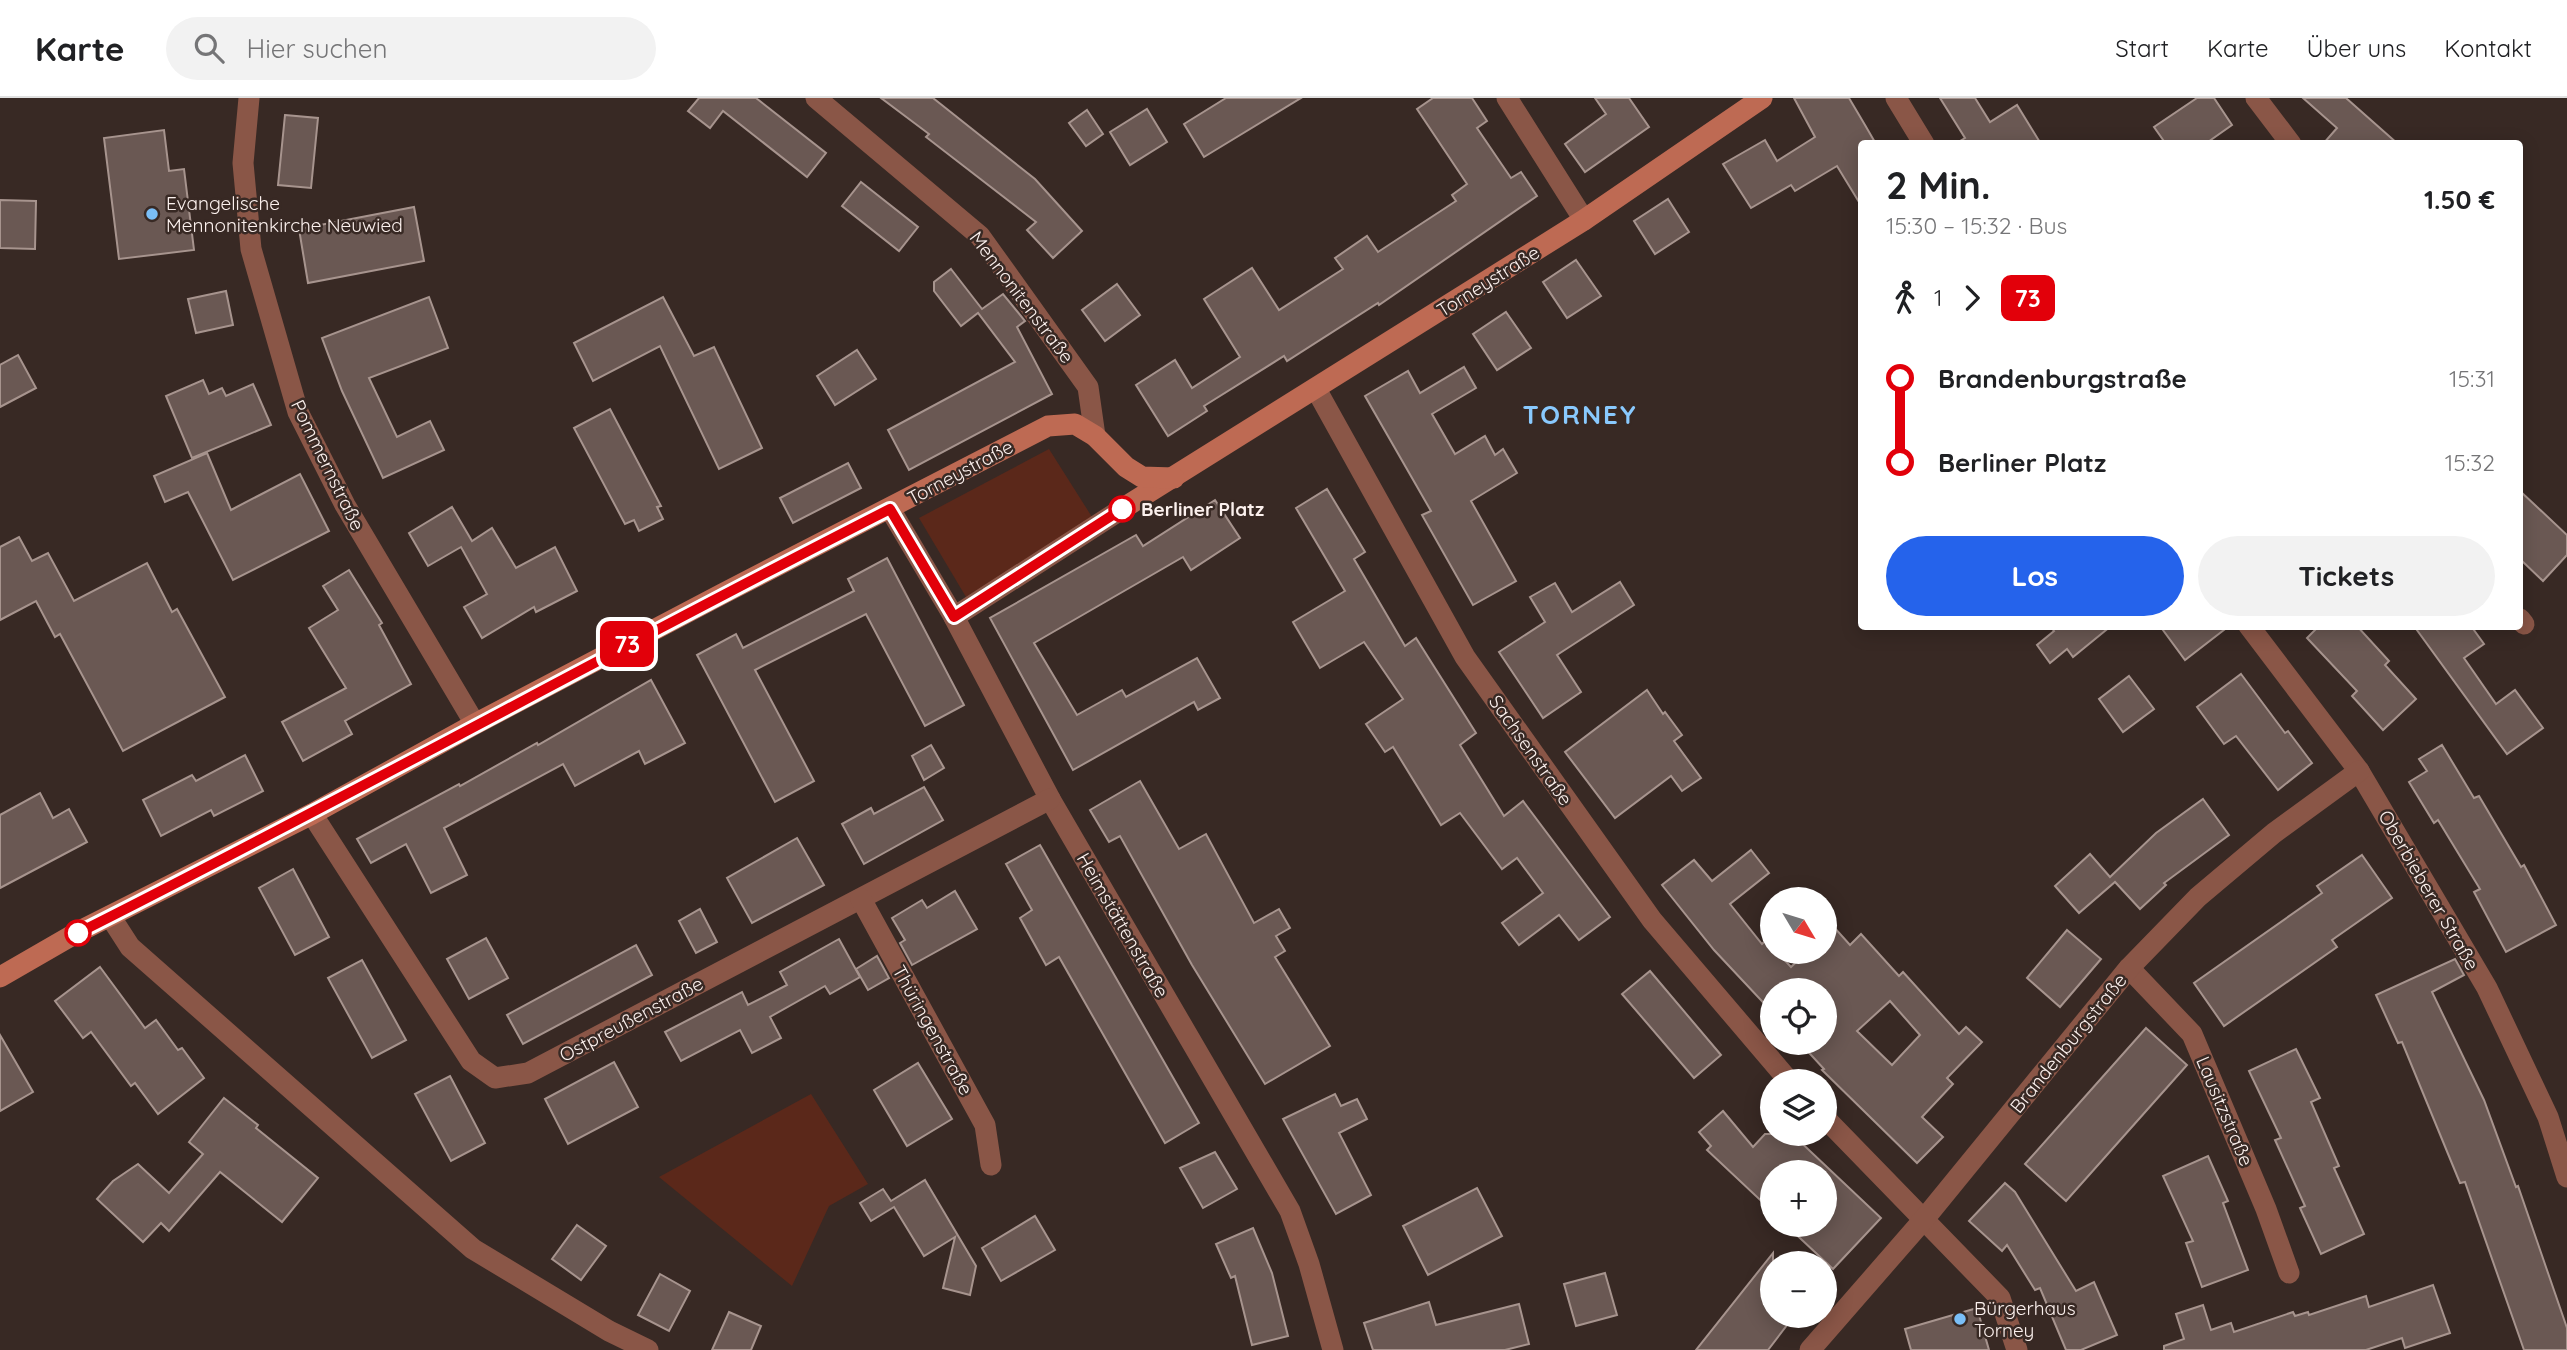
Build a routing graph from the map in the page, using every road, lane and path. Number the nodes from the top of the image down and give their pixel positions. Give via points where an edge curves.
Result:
1 (249, 98) edge
2 (816, 98) edge
3 (1507, 98) edge
4 (1762, 98) edge
5 (1896, 98) edge
6 (2256, 98) edge
7 (1922, 140) edge
8 (2288, 140) edge
9 (1584, 220) junction
10 (1316, 389) junction
11 (1095, 436) junction
12 (1174, 478) junction
13 (890, 509) junction
14 (954, 617) junction
15 (2252, 630) edge
16 (475, 724) junction
17 (2359, 771) junction
18 (1049, 799) junction
19 (312, 814) junction
20 (861, 899) junction
21 (110, 916) junction
22 (2129, 968) junction
23 (0, 976) edge
24 (1779, 1069) edge
25 (1837, 1130) edge
26 (991, 1165) dead end
27 (2567, 1177) edge
28 (1925, 1218) junction
29 (2289, 1273) dead end
30 (648, 1350) edge
31 (1334, 1350) edge
32 (1810, 1350) edge
33 (2017, 1350) edge

1 - 16 street, Pommernstraße via 243,163 251,248 298,412 345,505
2 - 11 street, Mennonitenstraße via 980,236 1088,387
3 - 9 street
4 - 9 street, Torneystraße
5 - 7 street
6 - 8 street
9 - 10 street, Torneystraße
10 - 12 street, Torneystraße
10 - 24 street, Sachsenstraße via 1465,657 1652,920
11 - 12 street, Torneystraße via 1142,477
11 - 13 street, Torneystraße via 1075,424 1048,426
12 - 14 street, Torneystraße
13 - 14 street, Heimstättenstraße
13 - 16 street, Torneystraße
14 - 18 street, Heimstättenstraße
15 - 17 street, Oberbieberer Straße
16 - 19 street, Torneystraße
17 - 22 street, Brandenburgstraße via 2274,833 2198,897
17 - 27 street, Oberbieberer Straße via 2487,988 2549,1116
18 - 20 street, Ostpreußenstraße
18 - 31 street, Heimstättenstraße via 1290,1211
19 - 20 street, Ostpreußenstraße via 471,1060 495,1078 528,1073
19 - 21 street, Torneystraße
20 - 26 street, Thüringenstraße via 985,1125
21 - 23 street, Torneystraße
21 - 30 street via 130,947 473,1249
22 - 28 street, Brandenburgstraße
22 - 29 street, Lausitzstraße via 2192,1034
25 - 28 street
28 - 32 street, Brandenburgstraße
28 - 33 street via 2000,1298

